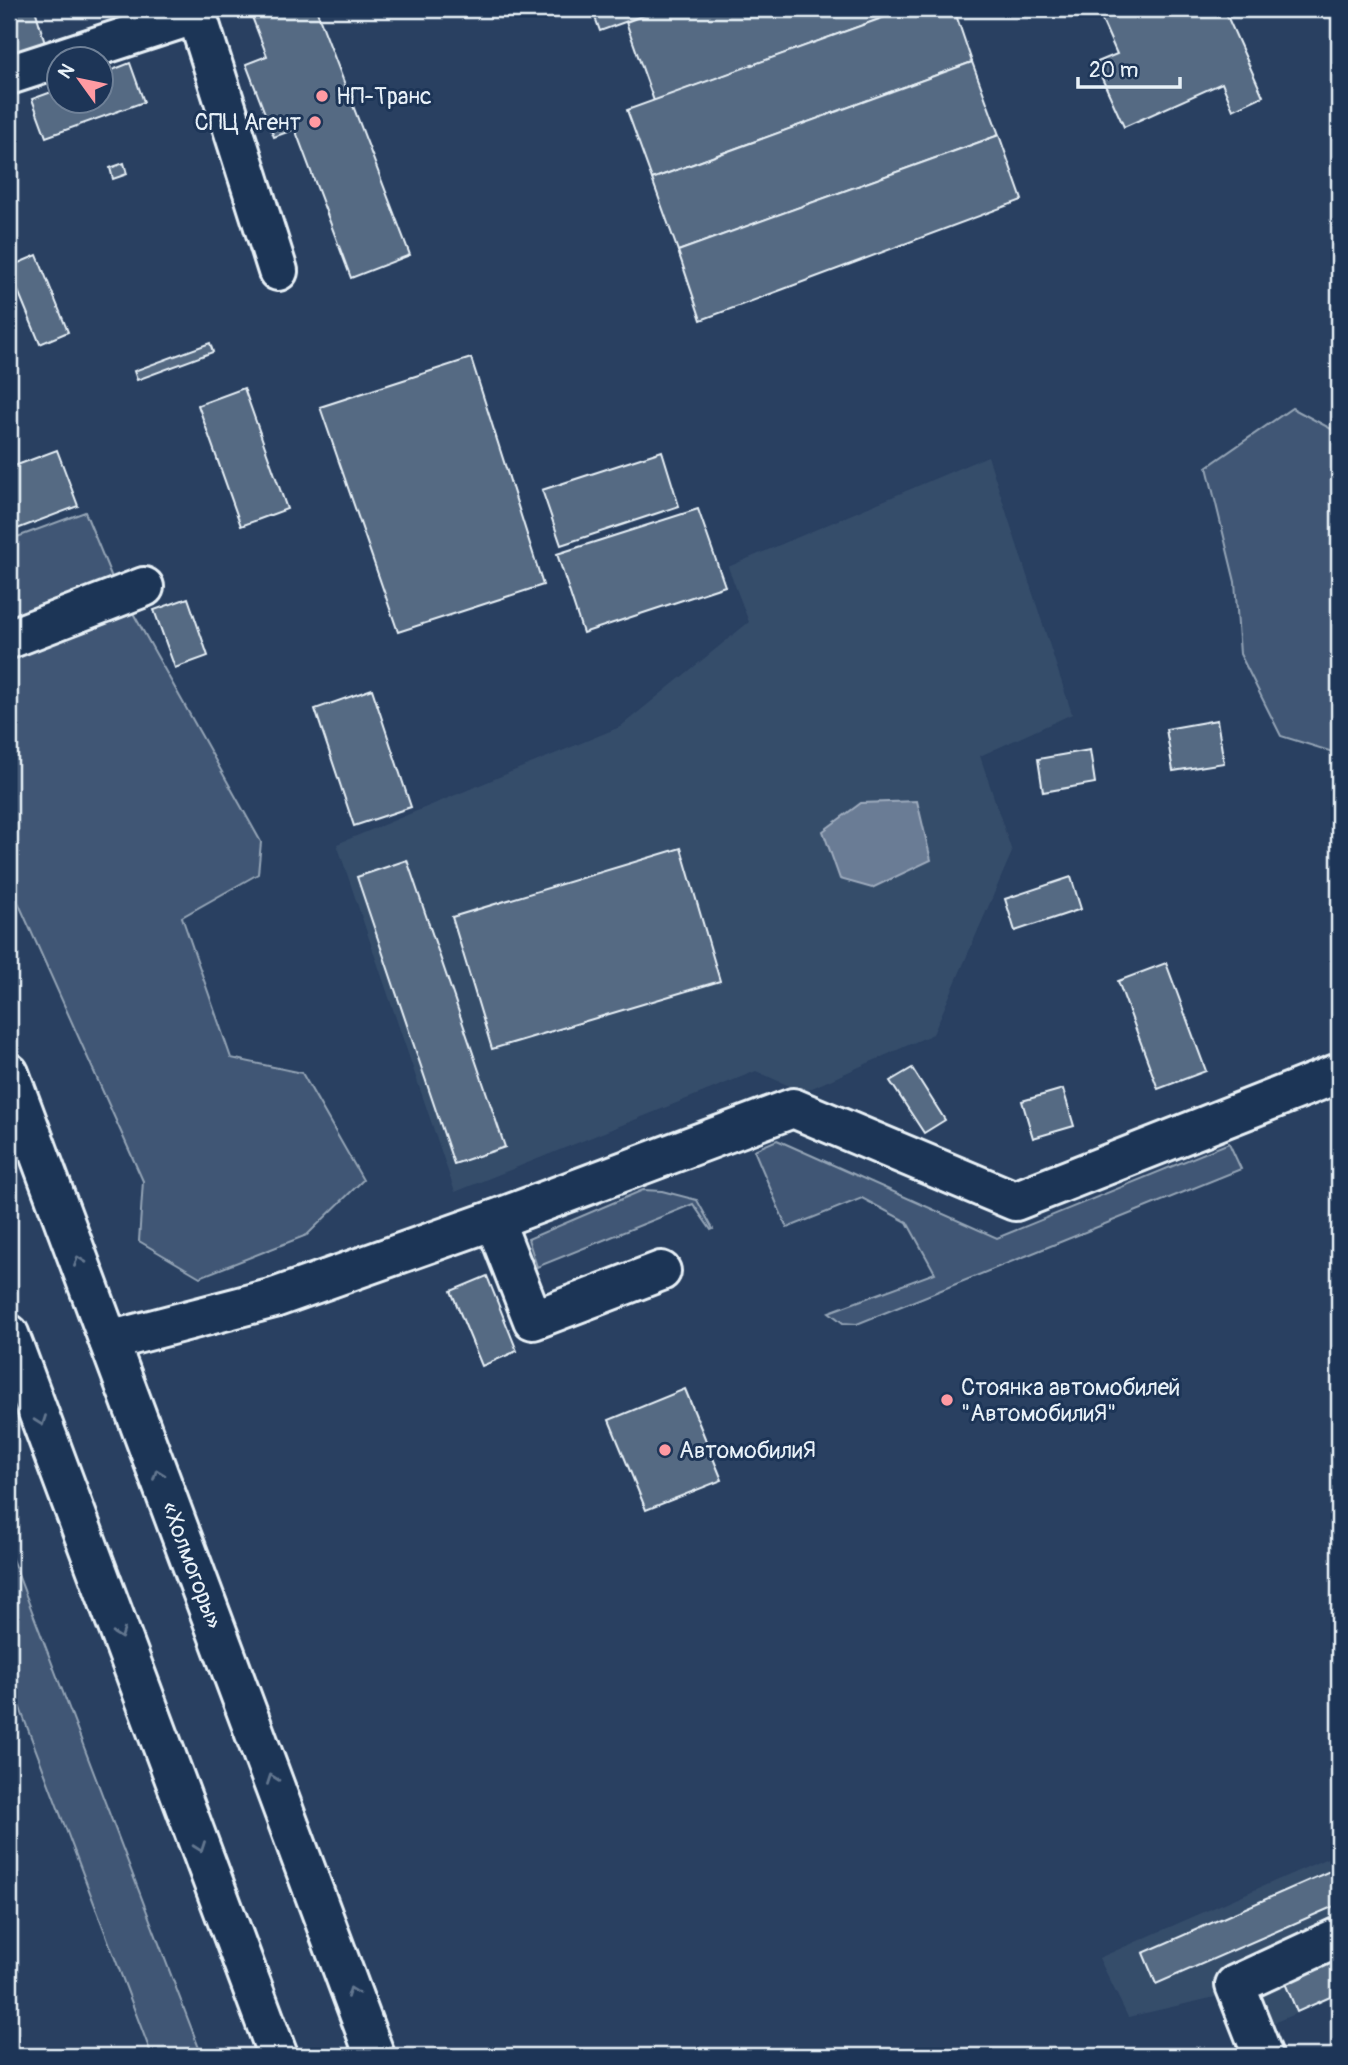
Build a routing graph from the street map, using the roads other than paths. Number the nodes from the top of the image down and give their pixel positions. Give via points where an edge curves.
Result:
1 (196, 11) edge
2 (9, 75) edge
3 (278, 271) dead end
4 (144, 587) dead end
5 (9, 639) edge
6 (9, 1073) edge
7 (1339, 1073) edge
8 (494, 1220) junction
9 (661, 1272) dead end
10 (9, 1334) edge
11 (109, 1341) junction
12 (1339, 1937) edge
13 (278, 2056) edge
14 (376, 2056) edge
15 (1263, 2056) edge

1 - 2 main road
1 - 3 main road
4 - 5 main road
11 -> 6 main road, «Холмогоры»
7 - 8 main road via 1015,1201 793,1108
8 - 9 main road via 533,1320
8 - 11 main road via 274,1298
10 -> 13 main road
14 -> 11 main road, «Холмогоры»
12 - 15 main road via 1235,1985

